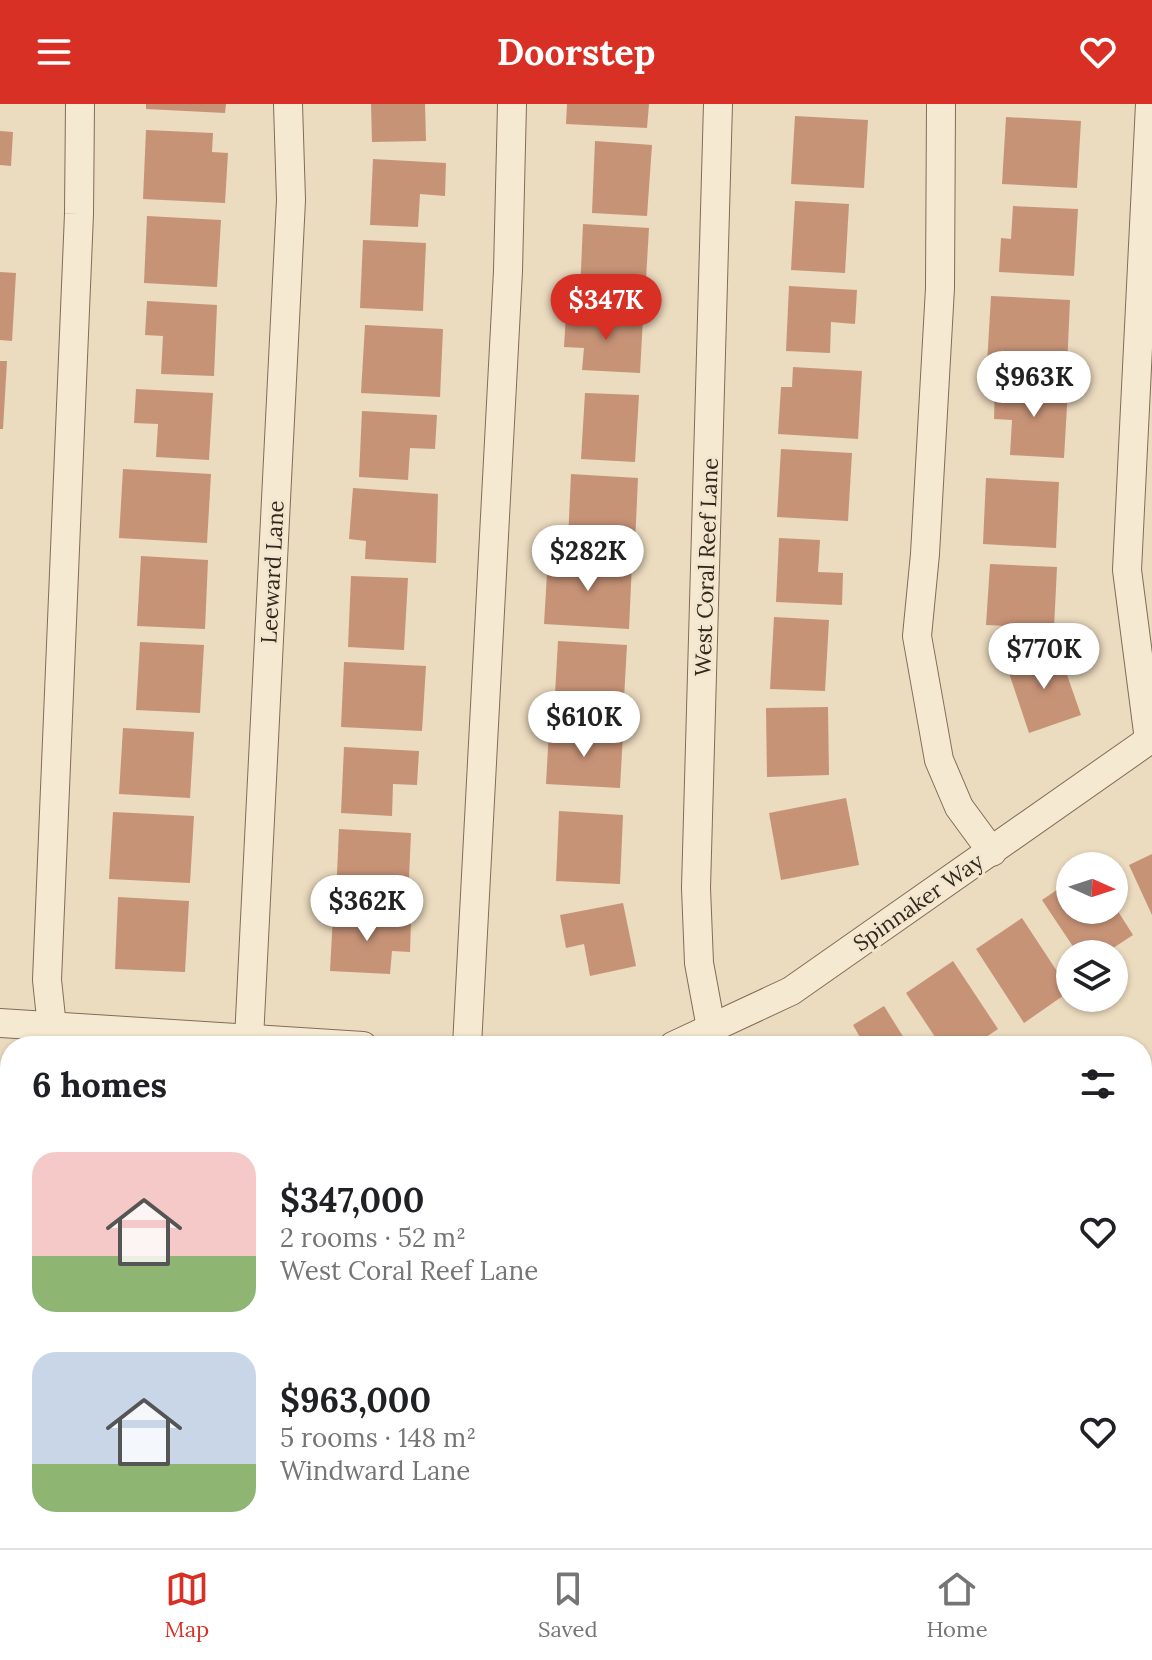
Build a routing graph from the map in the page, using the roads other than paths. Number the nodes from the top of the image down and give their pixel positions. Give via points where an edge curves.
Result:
1 (80, 104) edge
2 (288, 104) edge
3 (512, 104) edge
4 (718, 104) edge
5 (941, 104) edge
6 (1150, 104) edge
7 (1151, 739) edge
8 (992, 852) junction
9 (0, 1023) edge
10 (52, 1027) junction
11 (711, 1028) junction
12 (200, 1036) edge
13 (249, 1036) edge
14 (468, 1036) edge
15 (694, 1036) edge

1 - 10 street via 48,950
2 - 13 street, Leeward Lane via 291,200
3 - 14 street
4 - 11 street, West Coral Reef Lane via 696,888 699,963
5 - 8 street via 940,288 917,636 939,760 959,807
6 - 7 street via 1127,570
7 - 8 street, Spinnaker Way
8 - 11 street, Spinnaker Way via 791,991
9 - 10 street
10 - 12 street
11 - 15 street, Spinnaker Way

